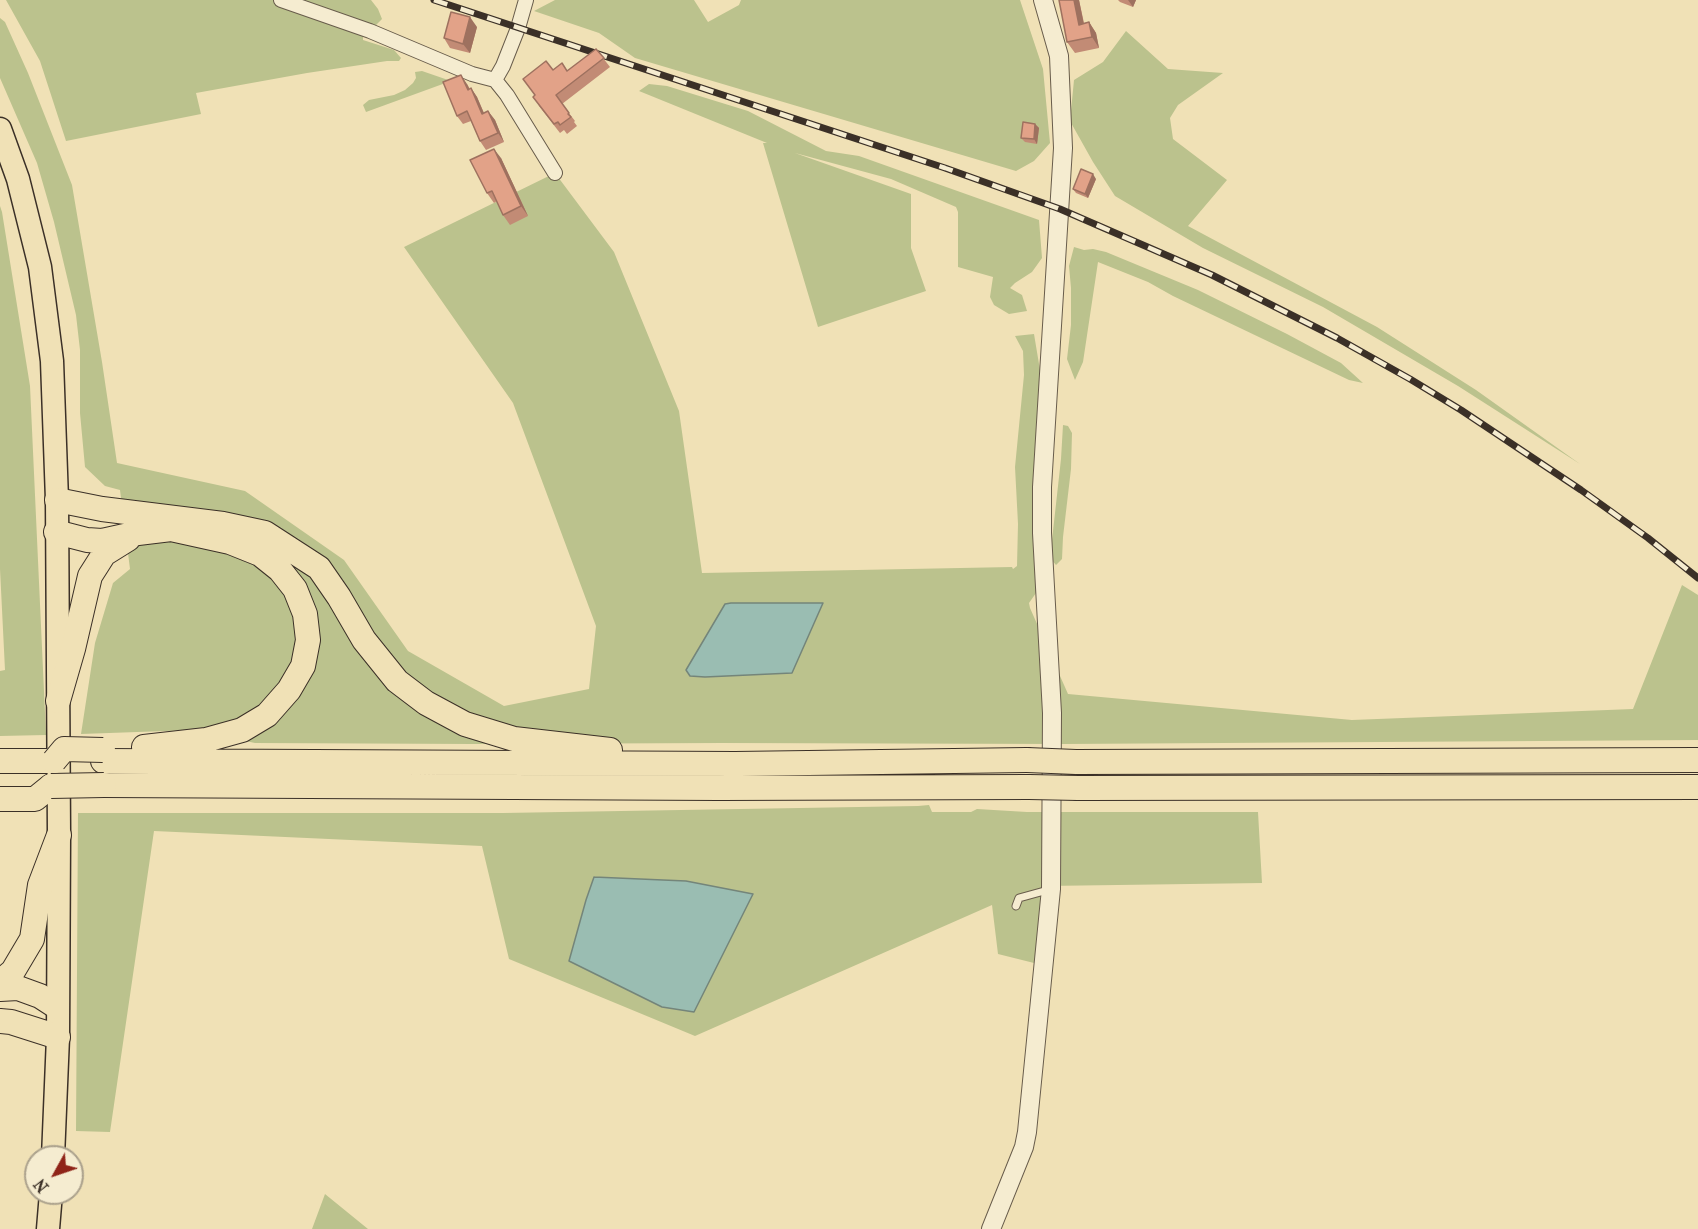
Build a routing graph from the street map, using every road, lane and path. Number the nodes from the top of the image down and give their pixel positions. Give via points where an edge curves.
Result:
1 (282, 0) edge
2 (526, 0) edge
3 (1043, 0) edge
4 (495, 80) junction
5 (0, 129) edge
6 (555, 173) dead end
7 (57, 500) junction
8 (56, 532) junction
9 (138, 533) junction
10 (58, 701) junction
11 (103, 755) junction
12 (1698, 760) edge
13 (4, 761) edge
14 (735, 764) junction
15 (1698, 787) edge
16 (4, 793) edge
17 (59, 835) junction
18 (1051, 889) junction
19 (1016, 906) dead end
20 (0, 982) edge
21 (0, 989) edge
22 (57, 1007) junction
23 (0, 1021) edge
24 (58, 1037) junction
25 (54, 1145) edge
26 (50, 1205) edge
27 (48, 1229) edge
28 (991, 1229) edge

1 - 4 street
2 - 4 street
3 - 18 street via 1059,56 1063,148 1042,487 1052,713
4 - 6 street
5 - 7 main road via 18,179 40,267 52,361
7 - 8 main road
7 - 14 highway via 265,533 319,568 364,640 398,681 426,703 465,724 513,739
8 - 9 highway via 102,541
8 - 10 main road
9 - 10 highway via 104,554 90,576
9 - 11 highway via 171,529 230,542 260,554 295,589 305,614 308,640 303,666 290,690 267,715 242,730 206,740
10 - 17 main road
11 - 13 highway via 54,761
11 - 14 highway
12 - 14 highway, bridge
15 - 16 highway, bridge via 104,785 51,786
17 - 20 highway via 40,885 32,939 13,971
17 - 22 main road
18 - 19 lane via 1019,898
18 - 28 street via 1028,1132
21 - 22 highway via 18,988
22 - 24 main road
23 - 24 highway
24 - 25 main road
26 - 27 main road

